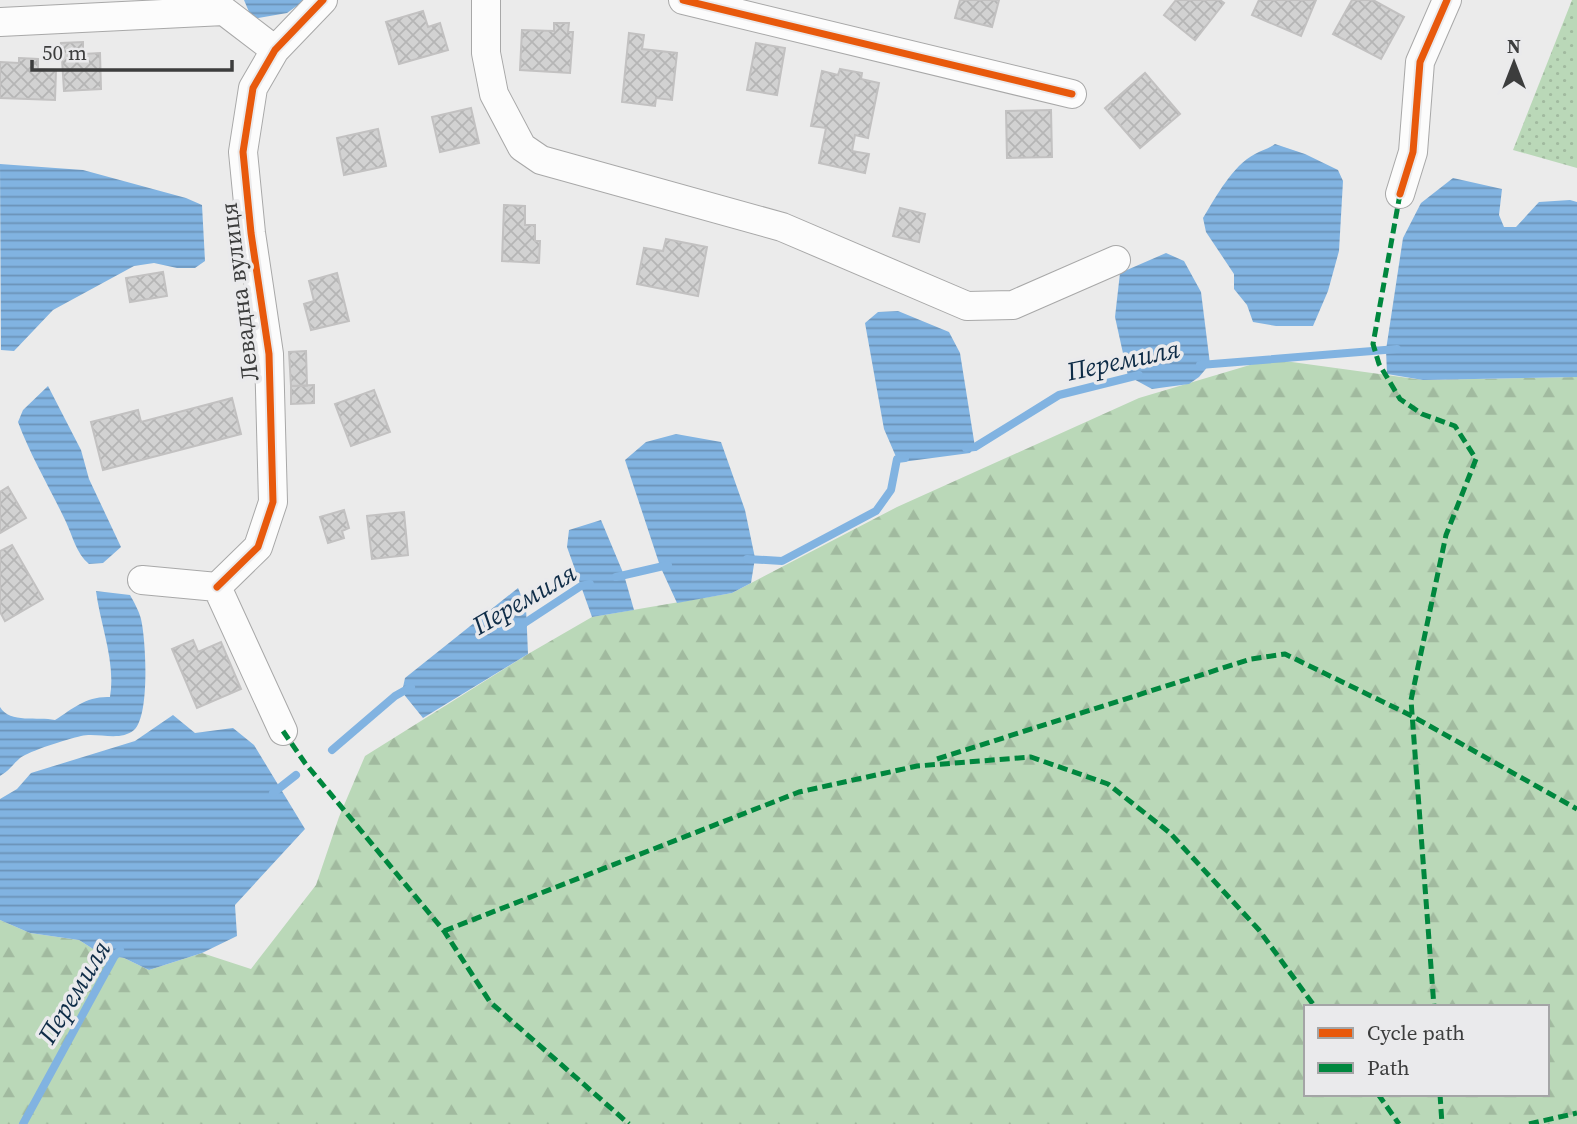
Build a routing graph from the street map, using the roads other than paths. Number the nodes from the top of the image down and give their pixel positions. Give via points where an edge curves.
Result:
1 (323, 0) edge
2 (486, 0) edge
3 (683, 0) edge
4 (1447, 0) edge
5 (223, 5) edge
6 (0, 22) edge
7 (275, 50) junction
8 (1072, 94) dead end
9 (1400, 194) dead end
10 (1116, 260) dead end
11 (142, 580) dead end
12 (217, 587) junction
13 (283, 731) dead end

1 - 7 street, Левадна вулиця
2 - 10 street via 486,53 494,94 522,147 541,160 782,227 967,306 1013,305
3 - 8 street
4 - 9 street via 1420,62 1413,152
5 - 6 street
5 - 7 street
7 - 12 street, Левадна вулиця via 253,88 243,152 269,354 273,502 258,547
11 - 12 street
12 - 13 street

